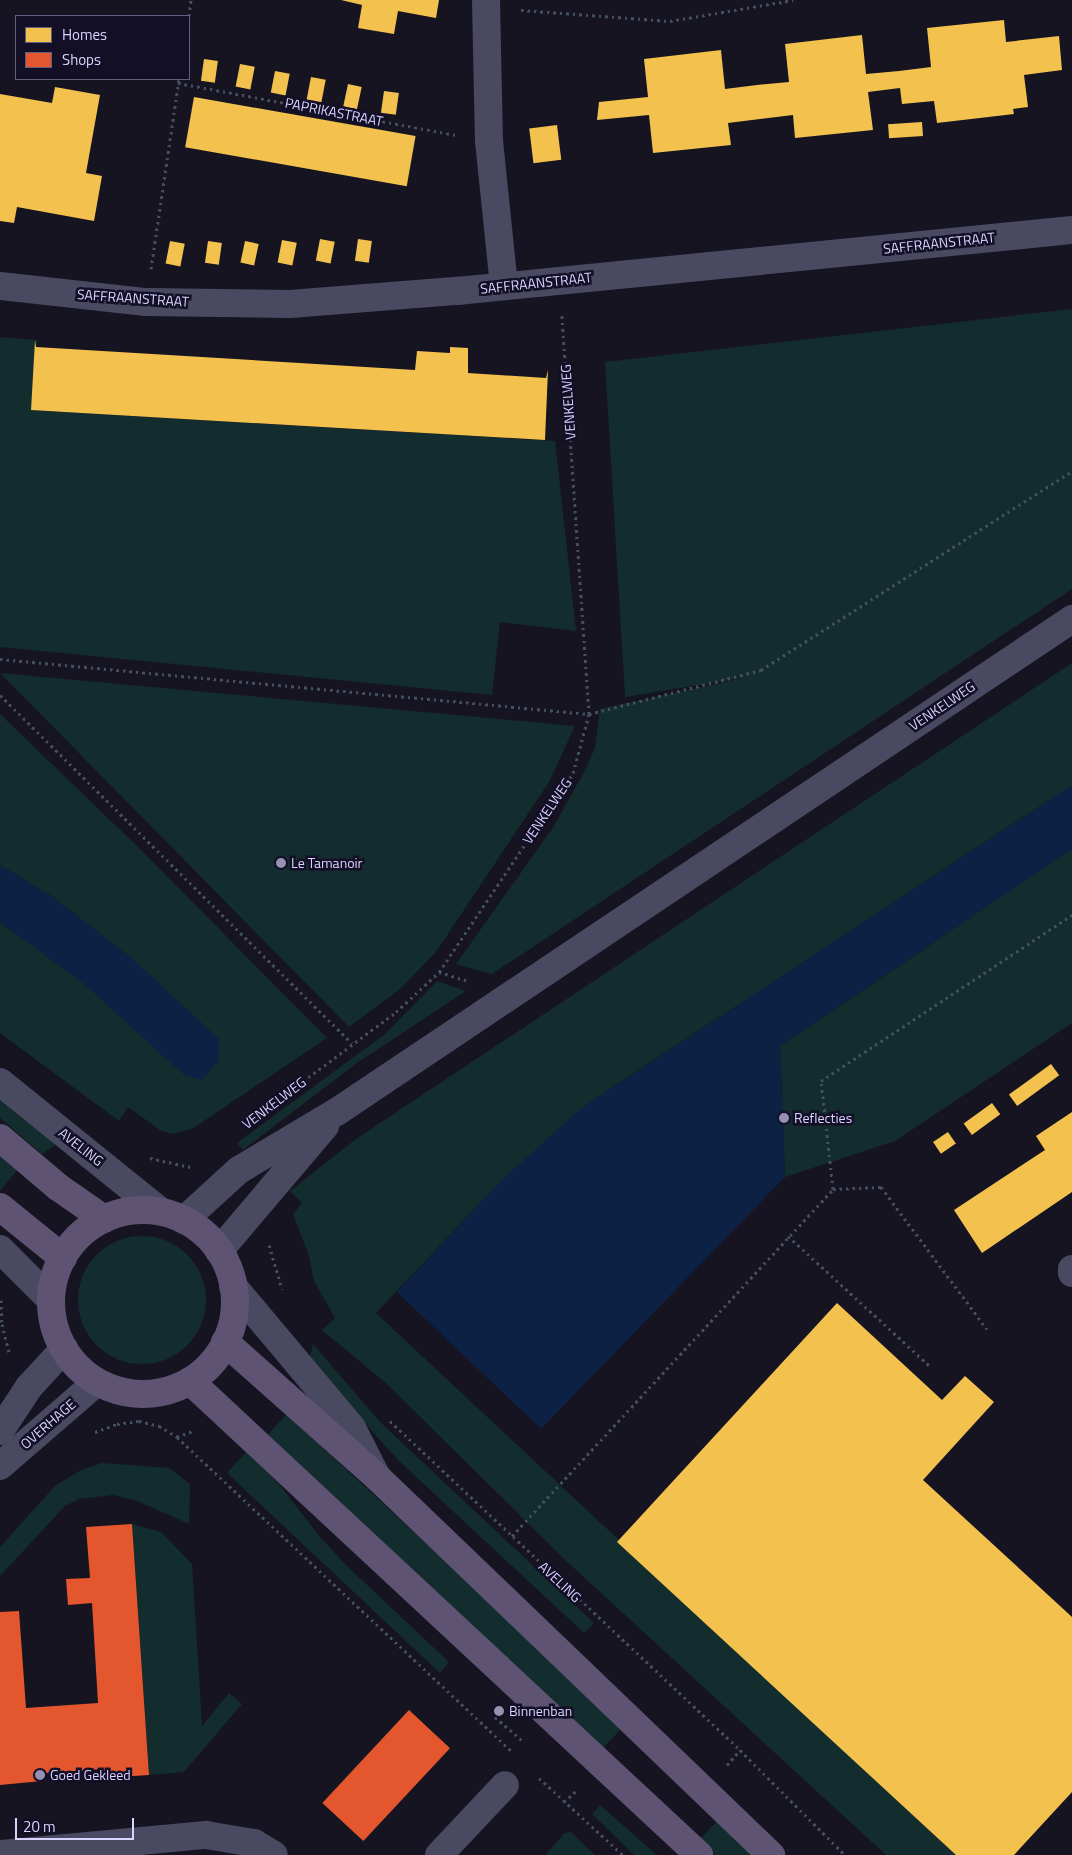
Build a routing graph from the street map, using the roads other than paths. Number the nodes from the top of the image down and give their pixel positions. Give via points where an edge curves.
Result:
1 (485, 3) edge
2 (1072, 230) edge
3 (0, 286) edge
4 (504, 286) junction
5 (1072, 619) edge
6 (0, 1082) edge
7 (338, 1111) junction
8 (0, 1138) edge
9 (0, 1207) edge
10 (173, 1216) junction
11 (104, 1219) junction
12 (0, 1249) edge
13 (219, 1251) junction
14 (63, 1258) junction
15 (233, 1286) junction
16 (51, 1300) junction
17 (225, 1342) junction
18 (64, 1349) junction
19 (190, 1381) junction
20 (96, 1382) junction
21 (0, 1431) edge
22 (0, 1466) edge
23 (378, 1478) junction
24 (505, 1785) dead end
25 (11, 1854) edge
26 (274, 1855) edge
27 (439, 1855) edge
28 (699, 1855) edge
29 (771, 1855) edge

1 - 4 street via 489,142
2 - 4 street, SAFFRAANSTRAAT
3 - 4 street, SAFFRAANSTRAAT via 146,302 290,304
5 - 7 street, VENKELWEG
6 - 10 street, AVELING
7 - 10 street, VENKELWEG via 239,1170
7 - 13 street, VENKELWEG
8 - 11 main road via 58,1187
9 - 14 main road
10 - 11 main road via 132,1211
10 - 13 main road via 197,1228
11 - 14 main road via 80,1235
12 - 16 street
13 - 15 main road
14 - 16 main road via 52,1285
15 - 17 main road via 232,1320
15 - 23 street via 352,1428
16 - 18 main road via 54,1326
17 - 19 main road via 210,1364
17 - 23 main road
18 - 20 main road via 81,1371
18 - 21 street, OVERHAGE via 29,1387
19 - 20 main road via 167,1390 143,1394 119,1391
19 - 28 main road
20 - 22 street, OVERHAGE
23 - 29 main road
24 - 27 street
25 - 26 street via 206,1835 254,1843

